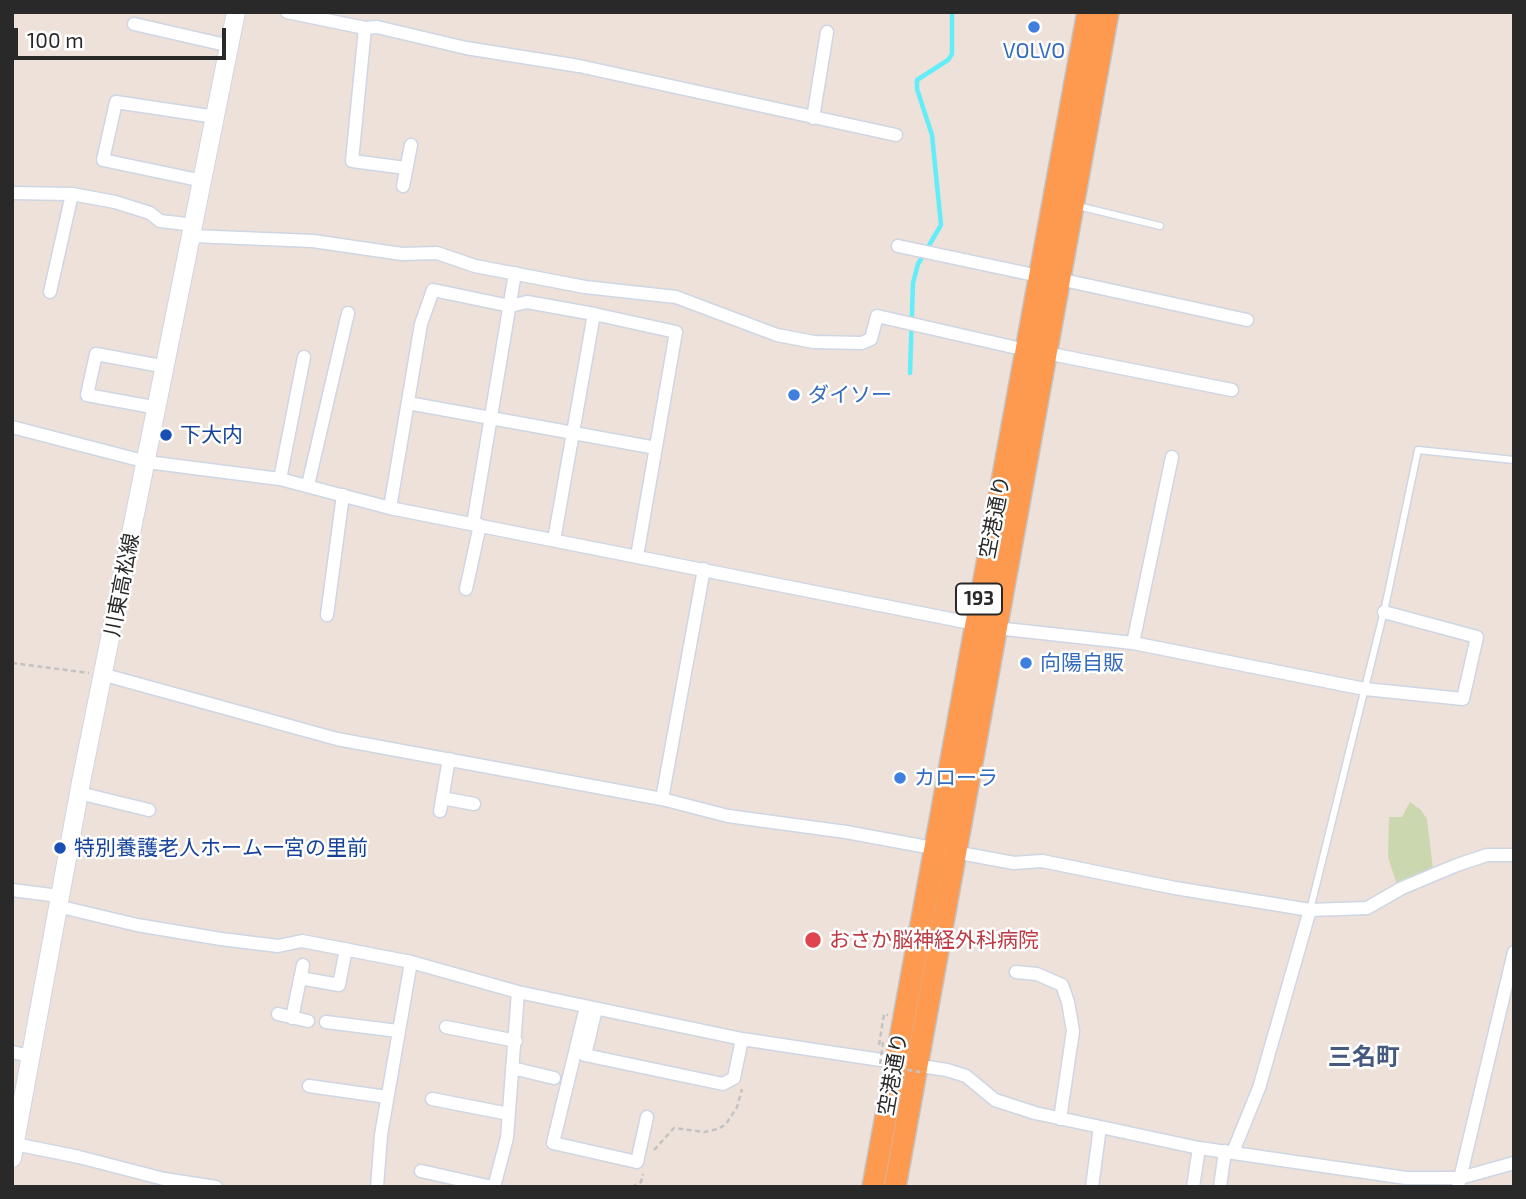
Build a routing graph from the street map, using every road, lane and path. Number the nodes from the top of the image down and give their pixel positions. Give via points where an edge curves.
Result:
1 (236, 12) edge
2 (287, 12) edge
3 (1088, 12) edge
4 (1108, 12) edge
5 (135, 24) dead end
6 (365, 28) junction
7 (827, 32) dead end
8 (230, 47) junction
9 (216, 117) junction
10 (813, 118) junction
11 (896, 135) dead end
12 (411, 145) dead end
13 (406, 168) junction
14 (203, 181) junction
15 (403, 186) dead end
16 (12, 193) edge
17 (72, 194) junction
18 (1073, 205) junction
19 (1160, 226) dead end
20 (193, 230) junction
21 (898, 246) dead end
22 (515, 273) junction
23 (1049, 277) junction
24 (50, 292) dead end
25 (510, 306) junction
26 (348, 313) dead end
27 (594, 314) junction
28 (1247, 320) dead end
29 (1036, 351) junction
30 (304, 357) dead end
31 (167, 367) junction
32 (1232, 390) dead end
33 (408, 403) junction
34 (159, 408) junction
35 (491, 419) junction
36 (12, 427) edge
37 (573, 434) junction
38 (656, 448) junction
39 (1172, 457) dead end
40 (1514, 460) edge
41 (147, 462) junction
42 (280, 479) junction
43 (308, 485) junction
44 (343, 495) junction
45 (390, 508) junction
46 (476, 525) junction
47 (554, 540) junction
48 (637, 556) junction
49 (705, 569) junction
50 (466, 589) dead end
51 (1384, 612) junction
52 (327, 615) dead end
53 (985, 625) junction
54 (1133, 643) junction
55 (12, 663) edge
56 (105, 674) junction
57 (1365, 689) junction
58 (449, 759) junction
59 (79, 793) junction
60 (662, 799) junction
61 (474, 804) dead end
62 (149, 810) dead end
63 (934, 847) junction
64 (956, 850) junction
65 (1514, 855) edge
66 (12, 890) edge
67 (59, 901) junction
68 (1310, 910) junction
69 (346, 949) junction
70 (1514, 953) edge
71 (411, 962) junction
72 (303, 965) dead end
73 (1016, 972) dead end
74 (300, 978) junction
75 (1509, 983) edge
76 (518, 992) junction
77 (591, 1008) junction
78 (278, 1014) dead end
79 (292, 1018) junction
80 (887, 1020) dead end
81 (308, 1021) dead end
82 (326, 1022) dead end
83 (446, 1027) dead end
84 (398, 1031) junction
85 (742, 1039) junction
86 (516, 1041) junction
87 (883, 1042) dead end
88 (12, 1052) edge
89 (30, 1056) junction
90 (886, 1061) junction
91 (512, 1068) junction
92 (918, 1069) junction
93 (554, 1077) dead end
94 (743, 1084) dead end
95 (309, 1086) dead end
96 (387, 1097) junction
97 (432, 1099) dead end
98 (509, 1114) junction
99 (647, 1117) dead end
100 (1060, 1119) junction
101 (1100, 1127) junction
102 (1199, 1147) junction
103 (13, 1151) edge
104 (1229, 1152) junction
105 (646, 1159) dead end
106 (1514, 1163) edge
107 (643, 1170) dead end
108 (421, 1171) dead end
109 (1459, 1182) edge
110 (164, 1183) edge
111 (216, 1187) edge
112 (377, 1187) edge
113 (493, 1187) edge
114 (632, 1187) edge
115 (873, 1187) edge
116 (895, 1187) edge
117 (1092, 1187) edge
118 (1193, 1187) edge
119 (1220, 1187) edge

1 - 8 main road, 川東高松線
2 - 6 street
3 - 23 highway, 空港通り / 193
4 - 18 highway, 空港通り / 193
5 - 8 street
6 - 10 street via 579,66
6 - 13 street via 352,161
7 - 10 street
8 - 9 main road, 川東高松線
9 - 14 main road, 川東高松線
9 - 14 street via 116,102 103,160
10 - 11 street
12 - 13 street
13 - 15 street
14 - 20 main road, 川東高松線
16 - 17 street
17 - 20 street via 115,202
17 - 24 street
18 - 19 lane
18 - 23 highway, 空港通り / 193
20 - 22 street via 402,254 437,253
20 - 31 main road, 川東高松線
21 - 23 street
22 - 25 street
22 - 29 street via 676,297 777,335 814,342 862,343 871,339 877,316
23 - 28 street
23 - 29 highway, 空港通り / 193
25 - 27 street via 527,302
25 - 33 street via 433,290 421,324
25 - 35 street
26 - 43 street
27 - 37 street
27 - 38 street via 676,332
29 - 32 street
29 - 53 highway, 空港通り / 193
30 - 42 street
31 - 34 main road, 川東高松線
31 - 34 street via 96,354 87,395
33 - 35 street
33 - 45 street
34 - 41 main road, 川東高松線
35 - 37 street
35 - 46 street
36 - 41 street
37 - 38 street
37 - 47 street
38 - 48 street
39 - 54 street
40 - 51 lane via 1418,450
41 - 42 street
41 - 56 main road, 川東高松線
42 - 43 street
43 - 44 street
44 - 45 street
44 - 52 street
45 - 46 street
46 - 47 street
46 - 50 street
47 - 48 street
48 - 49 street
49 - 53 street
49 - 60 street
51 - 57 lane
51 - 57 street via 1477,637 1462,699
53 - 54 street
53 - 63 highway, 空港通り / 193
53 - 64 highway, 空港通り / 193
54 - 57 street
55 - 56 path
56 - 58 street via 337,739
56 - 59 main road, 川東高松線
57 - 68 lane
58 - 60 street
58 - 61 street via 441,804
59 - 62 street
59 - 67 main road, 川東高松線
60 - 63 street via 728,816
63 - 64 street
63 - 90 highway, 空港通り / 193
64 - 68 street via 1014,863 1042,861
64 - 92 highway, 空港通り / 193
65 - 68 street via 1487,855 1457,865 1367,908
66 - 67 street
67 - 69 street via 137,925 278,946 302,941
67 - 89 main road, 川東高松線
68 - 104 street via 1259,1088
69 - 71 street
69 - 74 street via 339,985
70 - 75 street
71 - 76 street
71 - 84 street
72 - 74 street
73 - 100 street via 1037,974 1062,985 1068,1002 1073,1031
74 - 79 street
75 - 109 street
76 - 77 street
76 - 86 street
77 - 85 street
77 - 85 street via 585,1055 723,1084 734,1078
77 - 99 street via 553,1143 637,1162
78 - 79 street
79 - 81 street
80 - 90 path via 884,1014
82 - 84 street
83 - 86 street
84 - 96 street
85 - 90 street
86 - 91 street
87 - 92 path, bridge via 880,1065
88 - 89 street
89 - 103 main road, 川東高松線
90 - 92 street
90 - 115 highway, 空港通り / 193
91 - 93 street
91 - 98 street
92 - 100 street via 966,1076 995,1100
92 - 116 highway, 空港通り / 193
94 - 105 path via 726,1124 704,1132 674,1129
95 - 96 street
96 - 112 street
97 - 98 street
98 - 113 street
100 - 101 street
101 - 102 street
101 - 117 street
102 - 104 street
102 - 118 street
103 - 110 street
104 - 109 street
104 - 119 street
106 - 109 street
107 - 114 path via 641,1182
108 - 113 street
110 - 111 street

